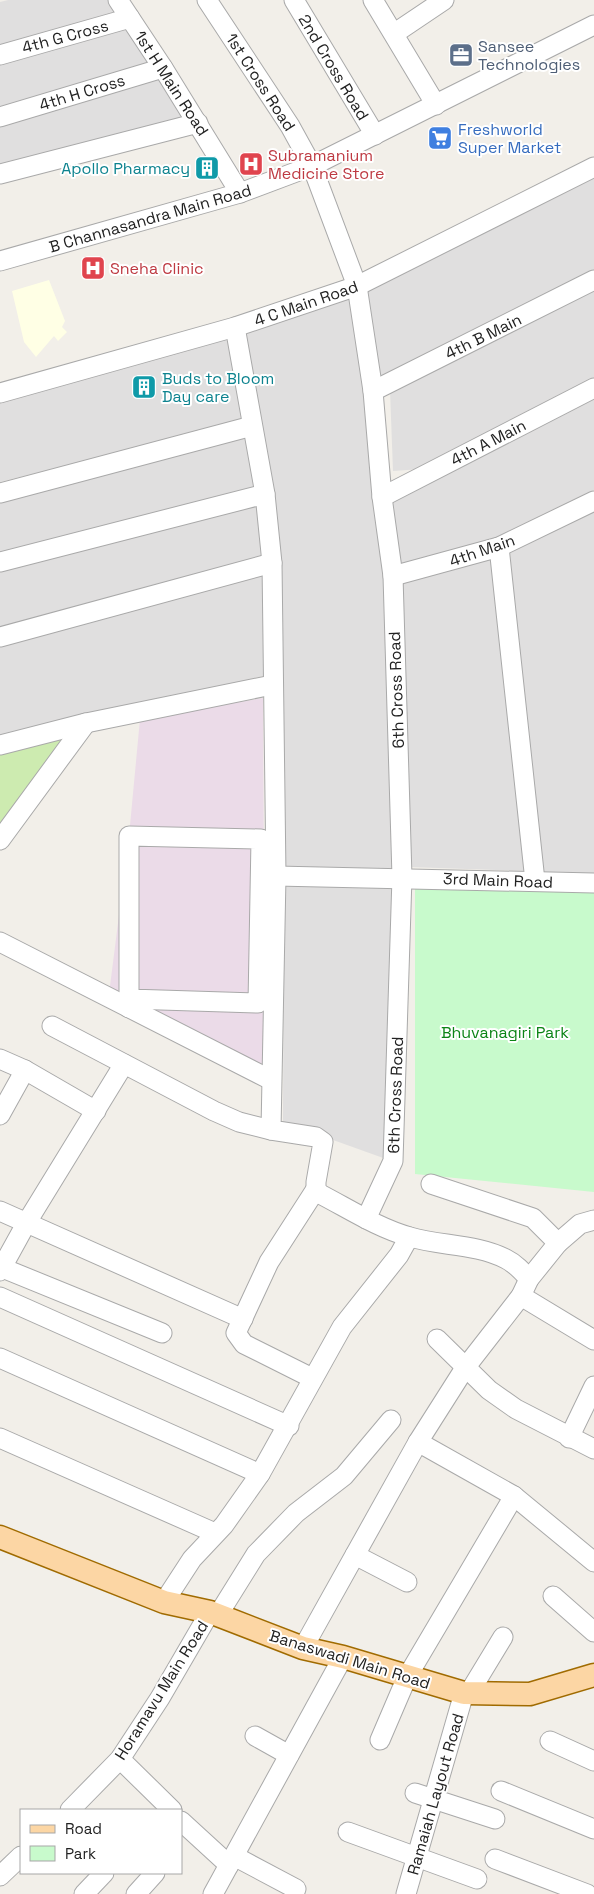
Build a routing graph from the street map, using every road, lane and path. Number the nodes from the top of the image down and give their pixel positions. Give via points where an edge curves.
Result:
1 (118, 0) edge
2 (207, 0) edge
3 (294, 0) edge
4 (373, 0) edge
5 (444, 0) edge
6 (130, 18) junction
7 (594, 25) edge
8 (395, 33) junction
9 (0, 54) edge
10 (163, 68) junction
11 (436, 105) junction
12 (0, 117) edge
13 (198, 123) junction
14 (375, 135) junction
15 (312, 166) junction
16 (594, 167) edge
17 (0, 174) edge
18 (240, 193) junction
19 (0, 261) edge
20 (594, 280) edge
21 (357, 286) junction
22 (235, 328) junction
23 (594, 388) edge
24 (373, 390) junction
25 (0, 393) edge
26 (252, 426) junction
27 (0, 492) edge
28 (264, 494) junction
29 (382, 497) junction
30 (594, 500) edge
31 (499, 547) junction
32 (0, 562) edge
33 (272, 563) junction
34 (393, 576) junction
35 (0, 637) edge
36 (272, 685) junction
37 (86, 723) junction
38 (0, 745) edge
39 (0, 840) edge
40 (276, 876) junction
41 (402, 877) junction
42 (535, 881) junction
43 (594, 883) edge
44 (268, 901) junction
45 (0, 942) edge
46 (129, 1003) junction
47 (52, 1026) dead end
48 (0, 1059) edge
49 (124, 1064) junction
50 (25, 1070) junction
51 (271, 1080) junction
52 (96, 1111) junction
53 (0, 1114) edge
54 (271, 1130) junction
55 (431, 1184) dead end
56 (316, 1189) junction
57 (0, 1211) edge
58 (366, 1219) junction
59 (594, 1220) edge
60 (27, 1222) junction
61 (409, 1237) junction
62 (558, 1243) junction
63 (0, 1268) edge
64 (529, 1279) junction
65 (521, 1296) junction
66 (0, 1297) edge
67 (243, 1319) junction
68 (162, 1333) dead end
69 (437, 1339) dead end
70 (594, 1340) edge
71 (0, 1358) edge
72 (465, 1368) junction
73 (312, 1378) junction
74 (594, 1386) edge
75 (391, 1420) dead end
76 (289, 1426) junction
77 (0, 1438) edge
78 (569, 1438) junction
79 (418, 1442) junction
80 (594, 1449) edge
81 (260, 1474) junction
82 (514, 1496) junction
83 (215, 1533) junction
84 (0, 1537) edge
85 (355, 1555) junction
86 (594, 1562) edge
87 (407, 1582) dead end
88 (553, 1596) dead end
89 (164, 1602) junction
90 (214, 1613) junction
91 (594, 1632) edge
92 (503, 1637) dead end
93 (303, 1648) junction
94 (343, 1657) junction
95 (594, 1675) edge
96 (407, 1677) junction
97 (467, 1693) junction
98 (255, 1736) dead end
99 (380, 1740) dead end
100 (550, 1741) dead end
101 (289, 1755) junction
102 (120, 1758) junction
103 (594, 1761) edge
104 (500, 1791) dead end
105 (415, 1793) dead end
106 (435, 1800) junction
107 (167, 1808) edge
108 (71, 1809) edge
109 (495, 1819) dead end
110 (594, 1829) edge
111 (184, 1831) edge
112 (348, 1832) dead end
113 (20, 1857) edge
114 (417, 1859) junction
115 (495, 1859) dead end
116 (231, 1861) junction
117 (103, 1874) edge
118 (154, 1874) edge
119 (0, 1876) edge
120 (477, 1879) dead end
121 (282, 1888) edge
122 (84, 1894) edge
123 (136, 1894) edge
124 (213, 1894) edge
125 (406, 1894) edge
126 (587, 1894) edge

1 - 6 street, 1st H Main Road
2 - 15 street, 1st Cross Road via 290,126
3 - 14 street, 2nd Cross Road
4 - 8 street
5 - 8 street
6 - 9 street, 4th G Cross
6 - 10 street, 1st H Main Road
7 - 11 street, B Channasandra Main Road
8 - 11 street
10 - 12 street, 4th H Cross
10 - 13 street, 1st H Main Road
11 - 14 street, B Channasandra Main Road
13 - 17 street
13 - 18 street, 1st H Main Road
14 - 15 street, B Channasandra Main Road
15 - 18 street, B Channasandra Main Road
15 - 21 street, 6th Cross Road
16 - 21 street, 4 C Main Road
18 - 19 street, B Channasandra Main Road
20 - 24 street, 4th B Main
21 - 22 street, 4 C Main Road
21 - 24 street, 6th Cross Road
22 - 25 street, 4 C Main Road
22 - 26 street
23 - 29 street, 4th A Main
24 - 29 street, 6th Cross Road
26 - 27 street
26 - 28 street
28 - 32 street
28 - 33 street
29 - 34 street, 6th Cross Road
30 - 31 street, 4th Main
31 - 34 street, 4th Main
31 - 42 street
33 - 35 street
33 - 36 street
34 - 41 street, 6th Cross Road
36 - 37 street
36 - 40 street
37 - 38 street
37 - 39 street
40 - 41 street, 3rd Main Road
40 - 44 street
41 - 42 street, 3rd Main Road
41 - 58 street, 6th Cross Road via 393,1161
42 - 43 street, 3rd Main Road
44 - 46 street via 258,1003
44 - 46 street via 261,839 129,836
44 - 51 street
45 - 46 street
46 - 51 street
47 - 49 street
48 - 50 street
49 - 52 street
49 - 54 street via 239,1122
50 - 52 street
50 - 53 street
51 - 54 street
52 - 60 street
54 - 56 street via 316,1137 323,1142
55 - 62 street via 533,1218
56 - 58 street
56 - 67 street via 269,1262
57 - 60 street
58 - 61 street
59 - 62 street via 580,1224
60 - 63 street
60 - 67 street
61 - 64 street via 490,1253 507,1259
61 - 73 street via 399,1255 342,1327
62 - 64 street
63 - 68 street
64 - 65 street
65 - 70 street
65 - 72 street
66 - 76 street
67 - 73 street via 236,1333 244,1344
69 - 72 street
71 - 81 street
72 - 78 street via 516,1410
72 - 79 street
73 - 76 street
74 - 78 street
75 - 90 street, Horamavu Main Road via 344,1476 296,1513 256,1554
76 - 81 street
77 - 83 street
78 - 80 street
79 - 82 street
79 - 85 street
81 - 83 street
82 - 86 street
82 - 96 street
83 - 89 street via 192,1559
84 - 89 main road, Banaswadi Main Road
85 - 87 street
85 - 93 street
88 - 91 street
89 - 90 main road, Banaswadi Main Road
90 - 93 main road, Banaswadi Main Road
90 - 102 street, Horamavu Main Road
92 - 97 street, Ramaiah Layout Road
93 - 94 main road, Banaswadi Main Road
94 - 96 main road, Banaswadi Main Road
94 - 101 street
95 - 97 main road, Banaswadi Main Road via 530,1694
96 - 97 main road, Banaswadi Main Road
96 - 99 street
97 - 106 street, Ramaiah Layout Road
98 - 101 street
100 - 103 street
101 - 116 street
102 - 107 street
102 - 108 street, Horamavu Main Road
104 - 110 street
105 - 106 street
106 - 109 street
106 - 114 street, Ramaiah Layout Road
111 - 116 street
112 - 114 street
113 - 119 street
114 - 120 street
114 - 125 street, Ramaiah Layout Road
115 - 126 street
116 - 121 street
116 - 124 street
117 - 122 street
118 - 123 street

